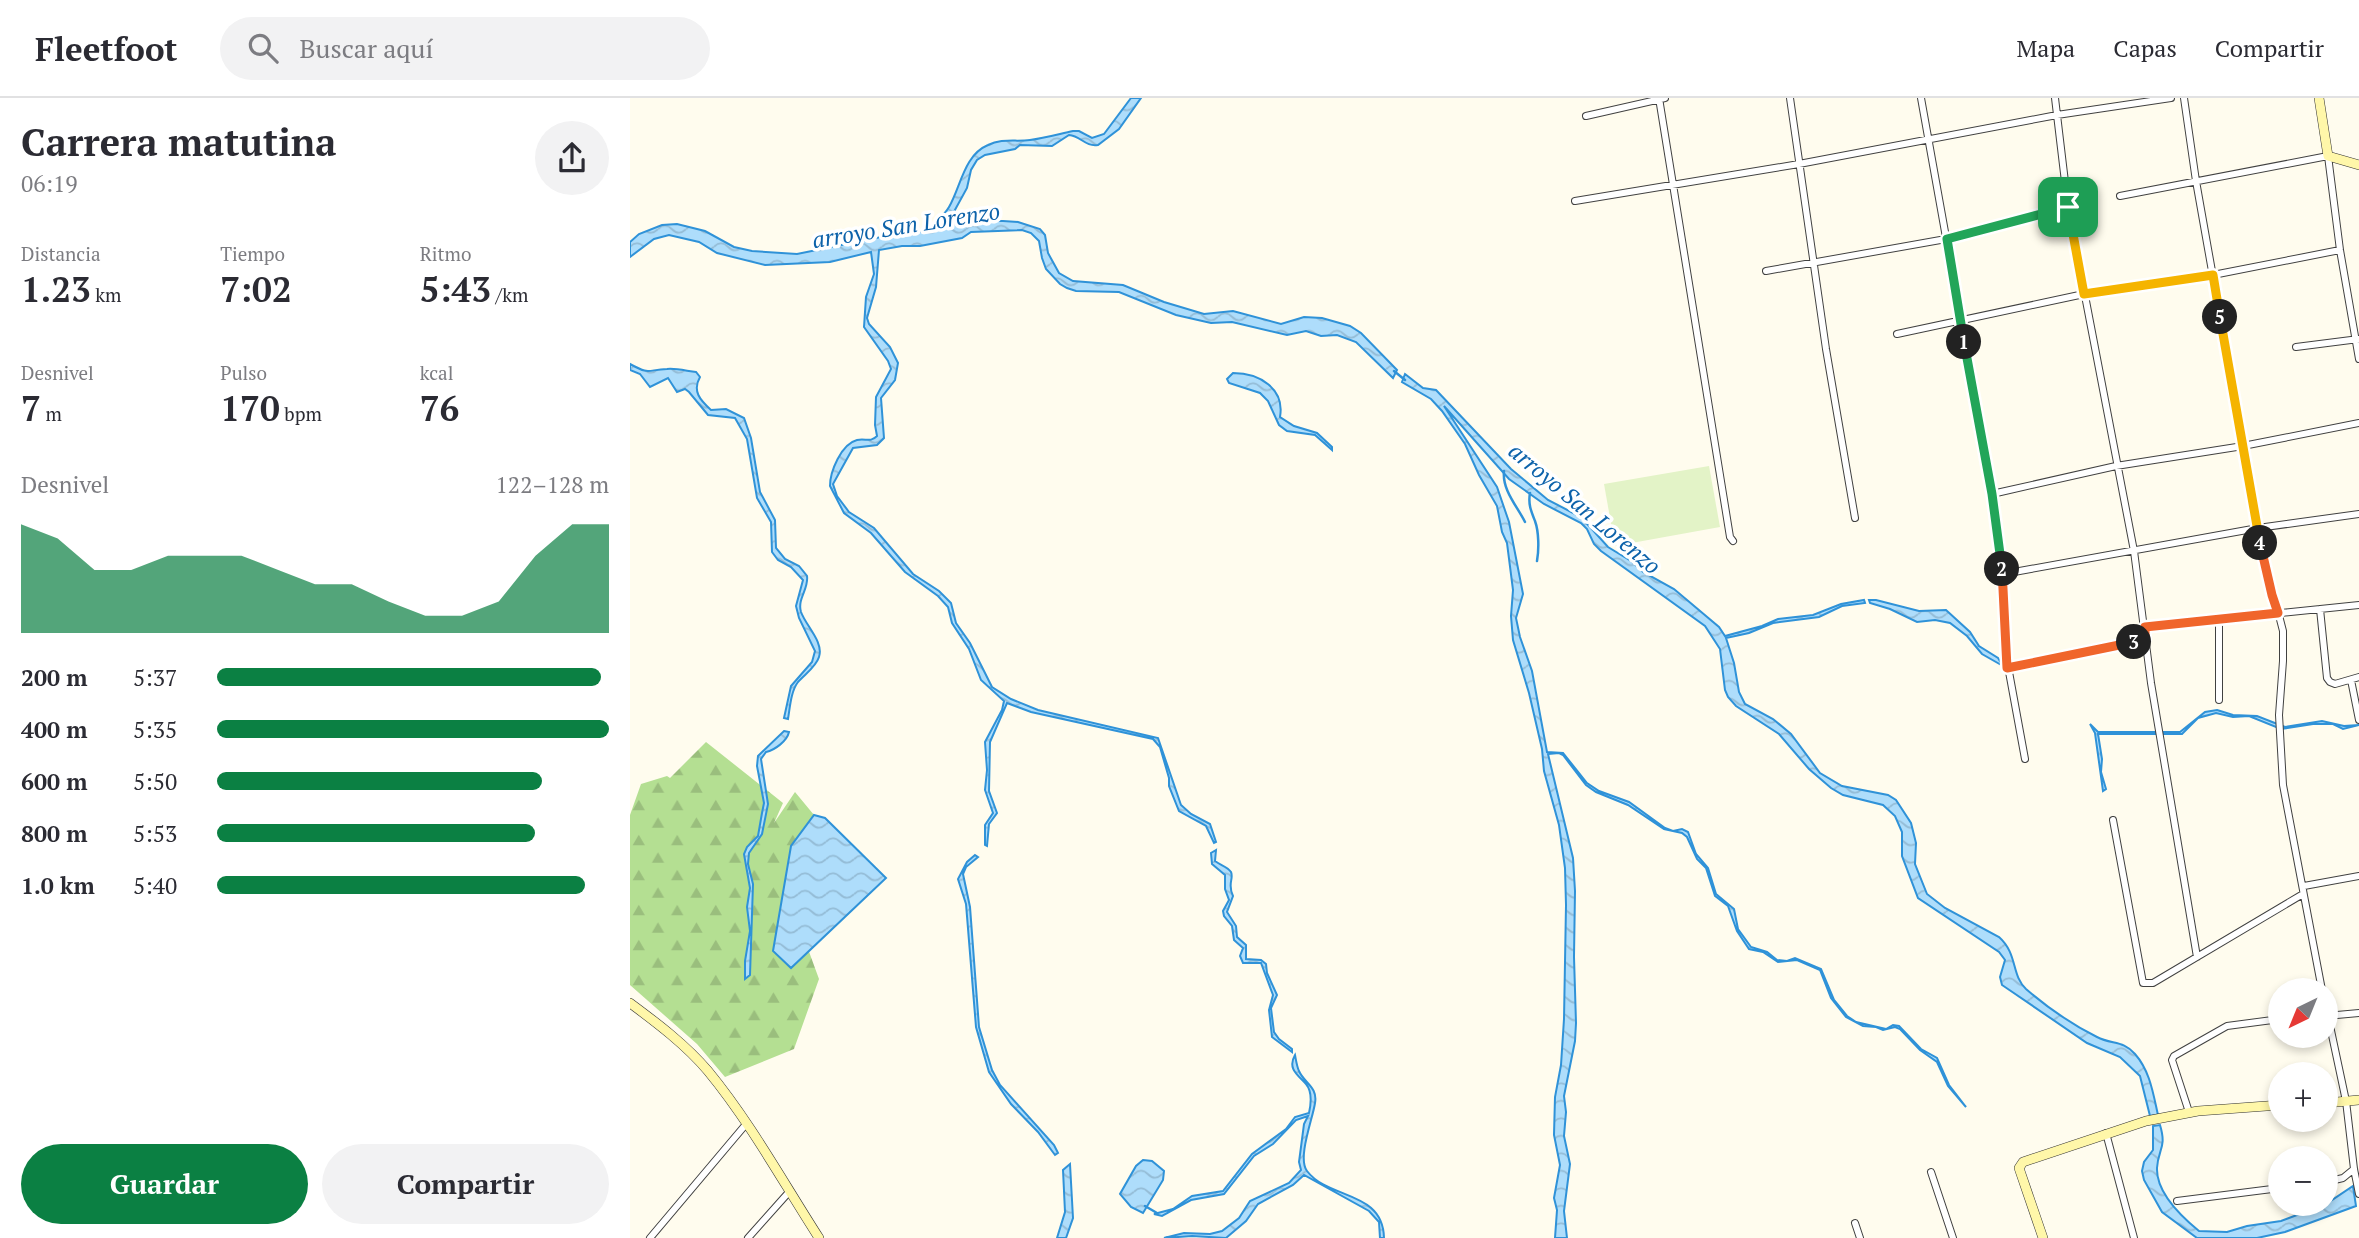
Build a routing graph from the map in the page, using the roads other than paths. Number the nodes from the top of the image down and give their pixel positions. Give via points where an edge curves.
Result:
1 (1661, 98) edge
2 (1790, 98) edge
3 (1921, 98) edge
4 (2055, 98) edge
5 (2171, 98) edge
6 (2184, 98) edge
7 (2319, 98) edge
8 (2057, 115) junction
9 (1586, 116) dead end
10 (1929, 138) junction
11 (2328, 156) junction
12 (1799, 164) junction
13 (2359, 165) edge
14 (2196, 181) junction
15 (1674, 185) junction
16 (2120, 197) dead end
17 (1575, 201) dead end
18 (2068, 207) junction
19 (1947, 239) junction
20 (2340, 250) junction
21 (1814, 264) junction
22 (1766, 271) dead end
23 (2213, 275) junction
24 (2084, 294) junction
25 (1960, 322) junction
26 (1897, 334) dead end
27 (2357, 340) edge
28 (2296, 347) dead end
29 (2359, 359) edge
30 (2359, 423) edge
31 (2243, 446) junction
32 (2116, 466) junction
33 (1992, 494) junction
34 (2359, 514) edge
35 (1855, 518) dead end
36 (2258, 528) junction
37 (1733, 541) dead end
38 (2134, 551) junction
39 (2003, 574) junction
40 (2359, 605) edge
41 (2320, 609) junction
42 (2278, 613) junction
43 (2219, 619) junction
44 (2145, 627) junction
45 (2145, 639) junction
46 (2007, 668) junction
47 (2359, 677) edge
48 (2351, 680) junction
49 (2219, 700) dead end
50 (2359, 720) edge
51 (2025, 759) dead end
52 (2113, 820) dead end
53 (2359, 876) edge
54 (2304, 890) junction
55 (2197, 957) junction
56 (2320, 978) edge
57 (630, 1003) edge
58 (2359, 1013) edge
59 (2338, 1015) edge
60 (2268, 1021) edge
61 (2334, 1048) edge
62 (2359, 1100) edge
63 (2346, 1101) junction
64 (2338, 1102) edge
65 (2268, 1106) edge
66 (2189, 1112) junction
67 (747, 1123) junction
68 (2106, 1133) junction
69 (2354, 1169) junction
70 (1931, 1172) dead end
71 (2338, 1179) edge
72 (2358, 1180) edge
73 (2268, 1190) edge
74 (789, 1192) junction
75 (2359, 1193) edge
76 (2177, 1201) dead end
77 (1855, 1223) dead end
78 (650, 1238) edge
79 (748, 1238) edge
80 (819, 1238) edge
81 (1860, 1238) edge
82 (1953, 1238) edge
83 (2043, 1238) edge
84 (2134, 1238) edge

1 - 9 street
1 - 15 street
2 - 12 street
3 - 10 street
4 - 8 street
5 - 8 street
6 - 14 street
7 - 11 street
8 - 10 street
8 - 18 street
10 - 12 street
10 - 19 street
11 - 13 street
11 - 14 street
11 - 20 street
12 - 15 street
12 - 21 street
14 - 16 street
14 - 23 street
15 - 17 street
15 - 37 street
18 - 19 street
18 - 24 street
19 - 21 street
19 - 25 street
20 - 23 street
20 - 27 street
21 - 22 street
21 - 35 street
23 - 24 street
23 - 31 street
24 - 25 street
24 - 32 street
25 - 26 street
25 - 33 street
27 - 28 street
27 - 29 street
30 - 31 street
31 - 32 street
31 - 36 street
32 - 33 street
32 - 38 street
33 - 39 street
34 - 36 street
36 - 38 street
36 - 42 street
38 - 39 street
38 - 44 street
39 - 46 street
40 - 41 street
41 - 42 street
41 - 48 street via 2327,678 2335,684
42 - 43 street
42 - 54 street via 2283,641 2279,715 2283,785
43 - 44 street
43 - 49 street
44 - 45 street
45 - 46 street
45 - 55 street
46 - 51 street
47 - 48 street
48 - 50 street
52 - 55 street via 2143,983 2153,983
53 - 54 street
54 - 55 street
54 - 56 street
57 - 67 street via 706,1069
58 - 59 street
60 - 66 street via 2227,1026 2174,1056
61 - 63 street
62 - 63 street
63 - 64 street
63 - 69 street
65 - 66 street
66 - 68 street
67 - 74 street
67 - 78 street
68 - 83 street via 2020,1165
68 - 84 street
69 - 71 street
69 - 72 street
70 - 82 street
72 - 75 street
73 - 76 street
74 - 79 street
74 - 80 street
77 - 81 street

